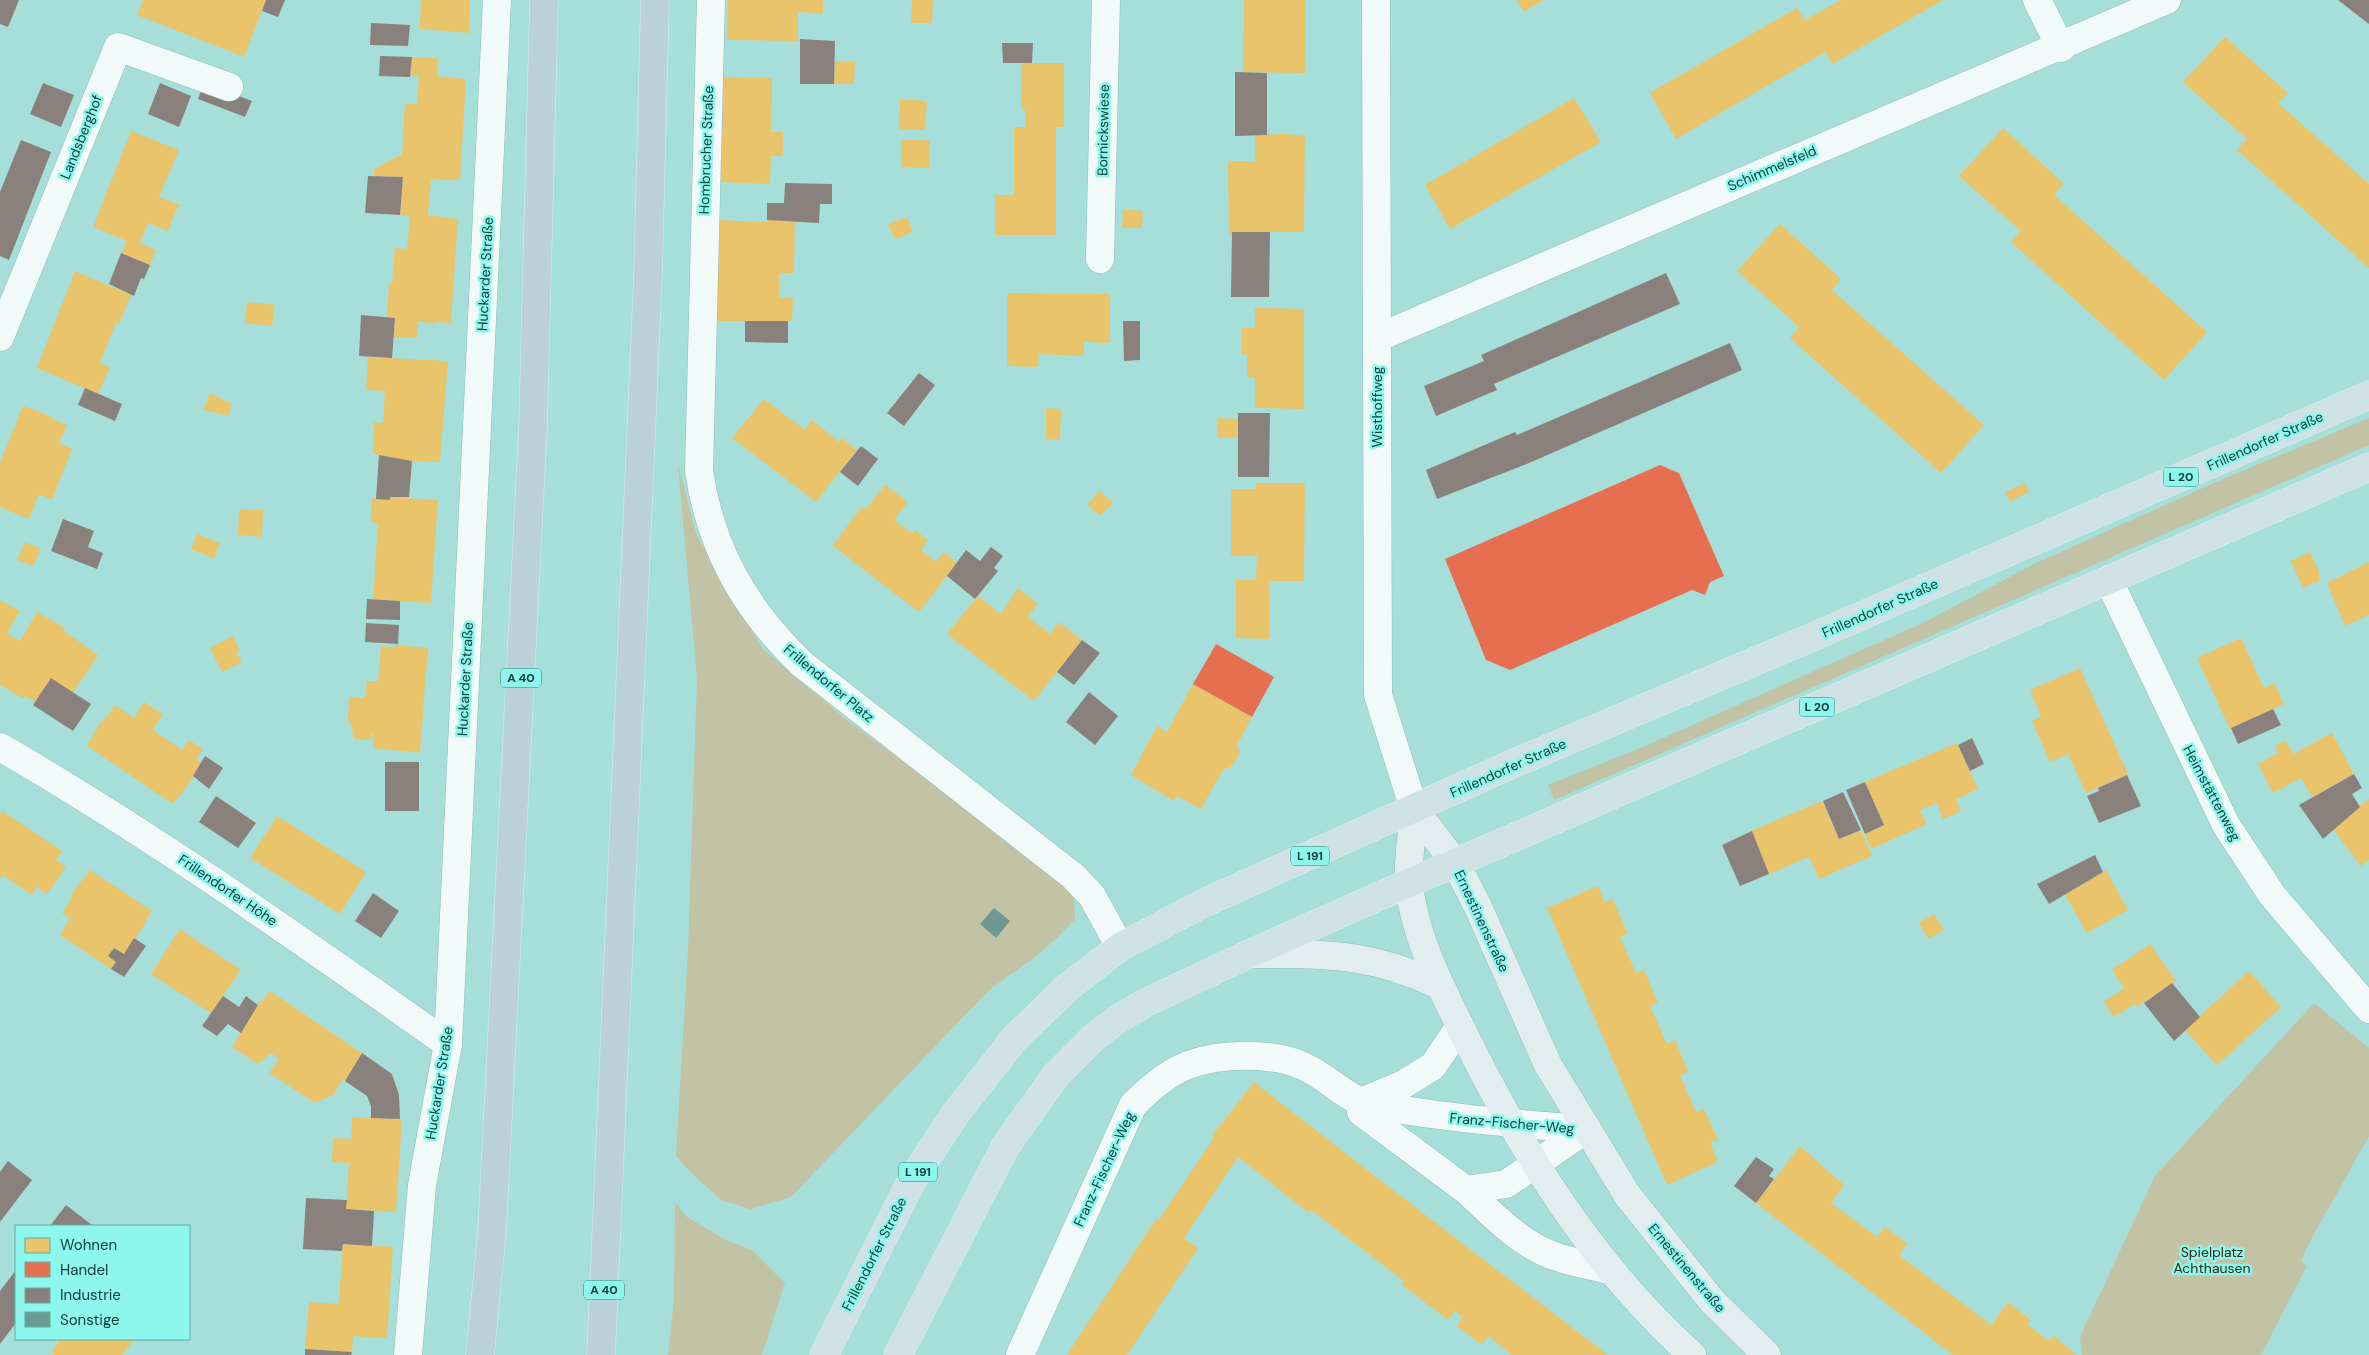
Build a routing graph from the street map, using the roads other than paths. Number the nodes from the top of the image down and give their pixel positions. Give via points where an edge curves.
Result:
1 (497, 0) edge
2 (544, 0) edge
3 (655, 0) edge
4 (711, 0) edge
5 (1106, 0) edge
6 (1376, 0) edge
7 (2037, 0) edge
8 (2167, 0) edge
9 (2061, 48) junction
10 (229, 86) dead end
11 (1100, 259) dead end
12 (702, 300) joint
13 (0, 337) edge
14 (1377, 338) junction
15 (2369, 395) edge
16 (2369, 467) edge
17 (2108, 579) junction
18 (0, 748) edge
19 (1414, 809) junction
20 (1456, 864) junction
21 (1409, 883) junction
22 (1120, 947) junction
23 (1249, 954) junction
24 (1438, 985) junction
25 (2369, 1009) edge
26 (1460, 1026) junction
27 (448, 1044) junction
28 (1361, 1102) junction
29 (1512, 1124) junction
30 (1587, 1130) junction
31 (1536, 1164) junction
32 (1466, 1190) junction
33 (1609, 1270) junction
34 (408, 1355) edge
35 (480, 1355) edge
36 (601, 1355) edge
37 (824, 1355) edge
38 (898, 1355) edge
39 (1020, 1355) edge
40 (1692, 1355) edge
41 (1767, 1355) edge

1 - 27 street, Huckarder Straße
2 - 35 highway, A 40 via 533,427 492,1232
3 - 36 highway, A 40 via 648,274
4 - 12 street, Hombrucher Straße
5 - 11 street, Bornickswiese
6 - 14 street, Wisthoffweg
7 - 9 street
8 - 9 street, Schimmelsfeld
9 - 14 street, Schimmelsfeld via 1870,126
10 - 13 street, Landsberghof via 118,47
12 - 22 street, Frillendorfer Platz via 699,471 703,498 712,529 748,604 774,637 802,664 1073,876 1092,896
14 - 19 street, Wisthoffweg via 1378,696
15 - 19 main road, Frillendorfer Straße / L 20
16 - 17 main road, L 20
17 - 20 main road, L 20
17 - 25 street, Heimstättenweg via 2226,825 2272,895
18 - 27 street, Frillendorfer Höhe via 75,790 218,882
19 - 20 main road, Ernestinenstraße
19 - 21 main road
19 - 22 main road, Frillendorfer Straße / L 191 via 1206,902
20 - 21 main road, L 20
20 - 30 main road, Ernestinenstraße via 1548,1065
21 - 23 main road
21 - 24 main road via 1419,932
22 - 37 main road, Frillendorfer Straße / L 191 via 1068,987 1015,1038 956,1113 912,1180
23 - 24 main road via 1333,954 1366,959 1416,974
23 - 38 main road via 1118,1019 1094,1037 1056,1075 1005,1147
24 - 26 main road
26 - 28 street via 1433,1066 1404,1084
26 - 29 main road
27 - 34 street, Huckarder Straße via 422,1185
28 - 29 street, Franz-Fischer-Weg via 1472,1121
28 - 32 street, Franz-Fischer-Weg via 1361,1112
28 - 39 street, Franz-Fischer-Weg via 1319,1074 1282,1060 1215,1058 1188,1065 1161,1080 1133,1105
29 - 30 street, Franz-Fischer-Weg
29 - 31 main road
30 - 31 street, Franz-Fischer-Weg
30 - 41 main road, Ernestinenstraße via 1628,1196 1712,1301
31 - 32 street, Franz-Fischer-Weg via 1506,1184
31 - 33 main road
32 - 33 street, Franz-Fischer-Weg via 1520,1238 1549,1254
33 - 40 main road

